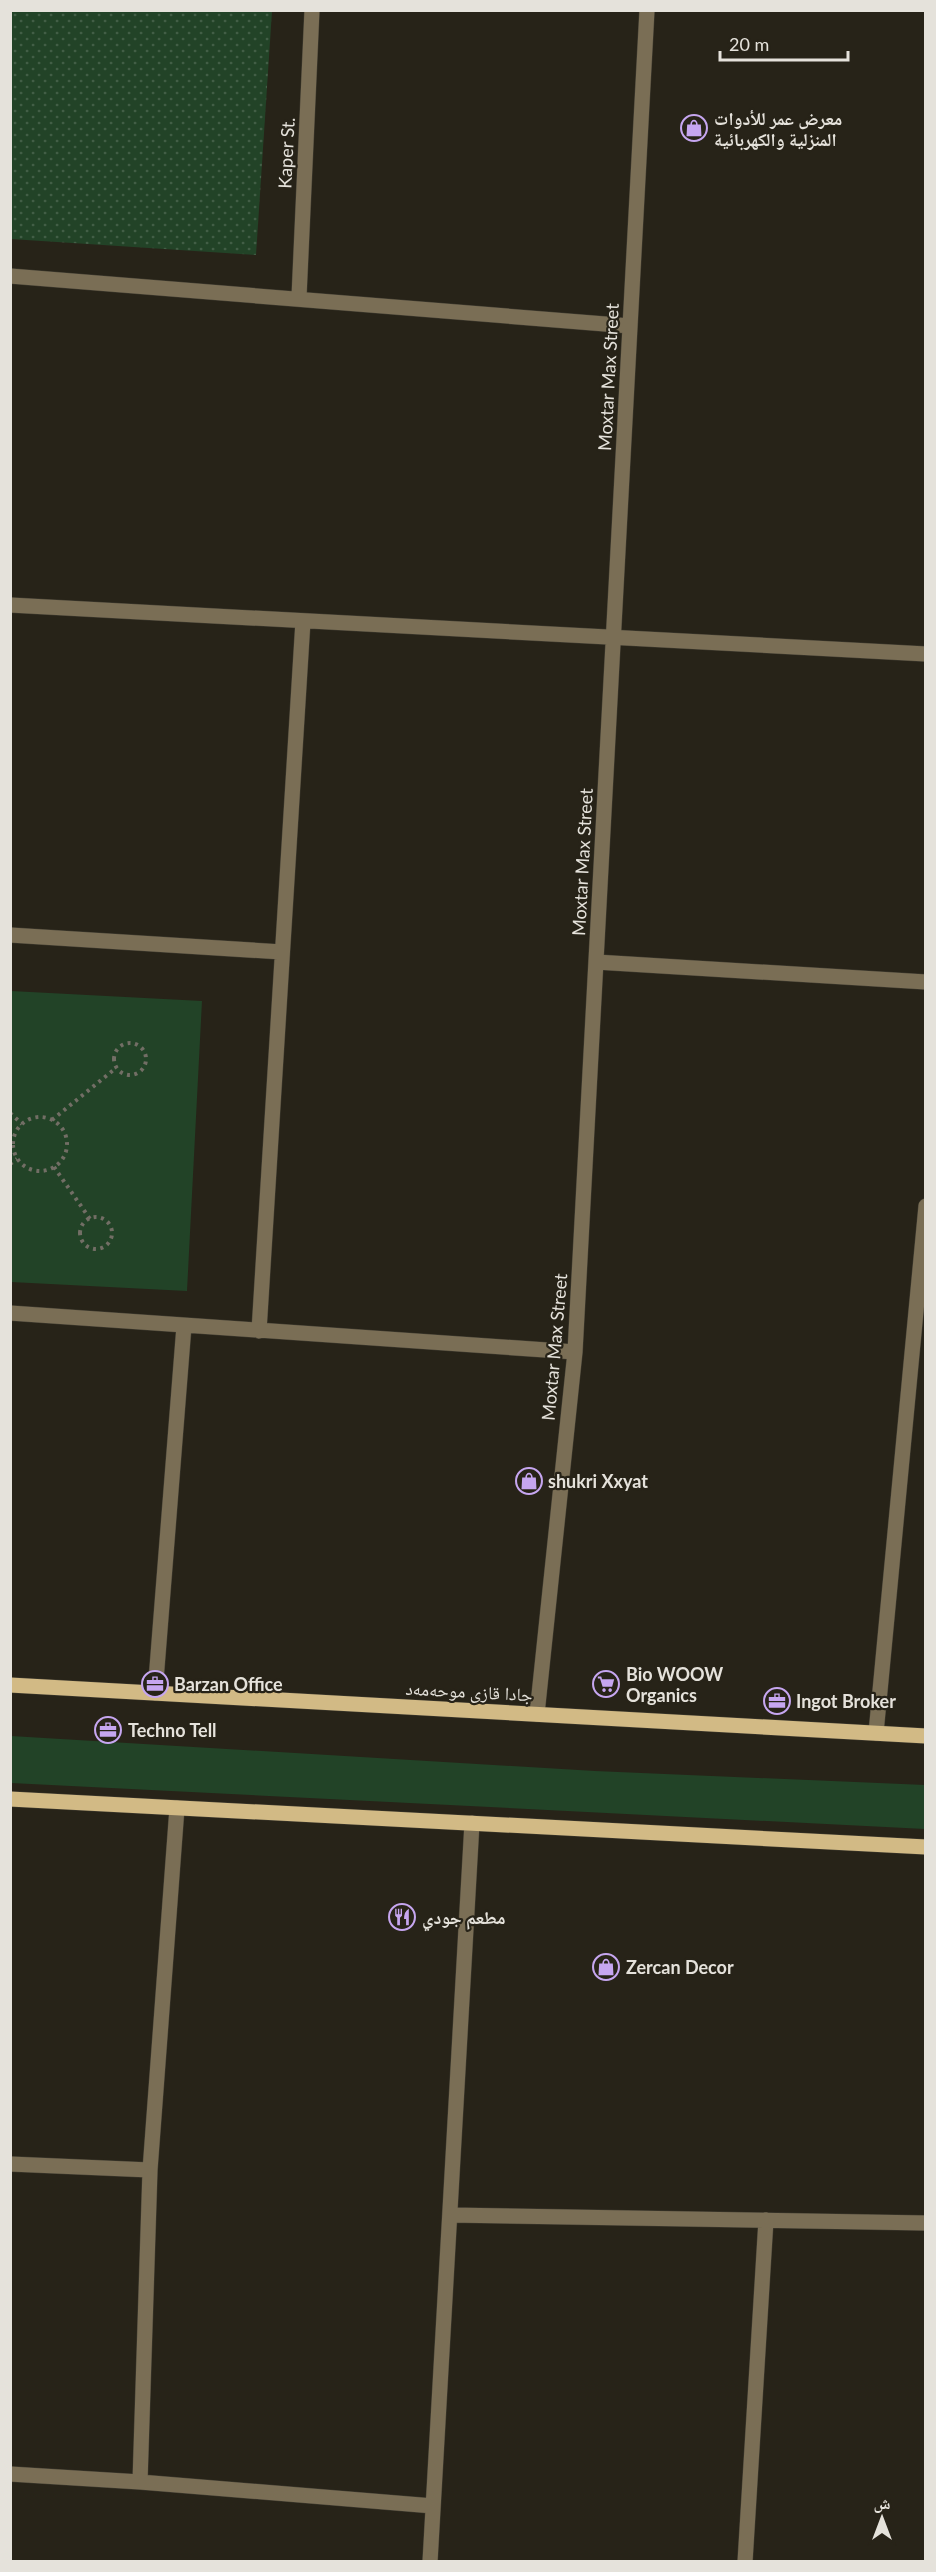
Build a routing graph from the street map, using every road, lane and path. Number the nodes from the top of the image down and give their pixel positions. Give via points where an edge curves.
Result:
1 (312, 10) edge
2 (647, 10) edge
3 (10, 276) edge
4 (299, 297) junction
5 (630, 326) junction
6 (10, 605) edge
7 (303, 621) junction
8 (614, 638) junction
9 (926, 654) edge
10 (10, 935) edge
11 (282, 952) junction
12 (596, 962) junction
13 (926, 982) edge
14 (116, 1068) junction
15 (10, 1113) edge
16 (52, 1120) junction
17 (21, 1124) junction
18 (17, 1159) junction
19 (10, 1164) edge
20 (54, 1167) junction
21 (926, 1206) edge
22 (90, 1219) junction
23 (10, 1312) edge
24 (184, 1326) junction
25 (259, 1331) junction
26 (575, 1352) junction
27 (918, 1363) edge
28 (10, 1685) edge
29 (155, 1693) junction
30 (537, 1714) junction
31 (876, 1733) junction
32 (926, 1736) edge
33 (10, 1799) edge
34 (177, 1808) junction
35 (472, 1823) junction
36 (926, 1847) edge
37 (10, 2164) edge
38 (150, 2170) junction
39 (450, 2214) junction
40 (766, 2220) junction
41 (926, 2223) edge
42 (10, 2474) edge
43 (140, 2482) junction
44 (433, 2506) junction
45 (430, 2562) edge
46 (745, 2562) edge

1 - 4 street, Kaper St.
2 - 5 street, Moxtar Max Street
3 - 4 street
4 - 5 street
5 - 8 street, Moxtar Max Street
6 - 7 street
7 - 8 street
7 - 11 street
8 - 9 street
8 - 12 street, Moxtar Max Street
10 - 11 street
11 - 25 street
12 - 13 street
12 - 26 street, Moxtar Max Street
14 - 14 path via 124,1074 139,1073 145,1064 145,1054 134,1044 123,1045 116,1052
14 - 16 path
15 - 17 path
16 - 17 path via 36,1117
16 - 20 path via 59,1124 67,1139 64,1154
17 - 18 path via 12,1144
18 - 19 path
18 - 20 path via 38,1171
20 - 22 path
21 - 27 street
22 - 22 path via 82,1226 82,1240 94,1249 104,1247 111,1239 109,1223 100,1218
23 - 24 street
24 - 25 street
24 - 29 street
25 - 26 street
26 - 30 street, Moxtar Max Street
27 - 31 street
28 - 29 main road, جادا قازی موحەمەد
29 - 30 main road, جادا قازی موحەمەد
30 - 31 main road, جادا قازی موحەمەد
31 - 32 main road, جادا قازی موحەمەد
33 - 34 main road
34 - 35 main road
34 - 38 street
35 - 36 main road
35 - 39 street
37 - 38 street
38 - 43 street
39 - 40 street
39 - 44 street
40 - 41 street
40 - 46 street
42 - 43 street
43 - 44 street
44 - 45 street

